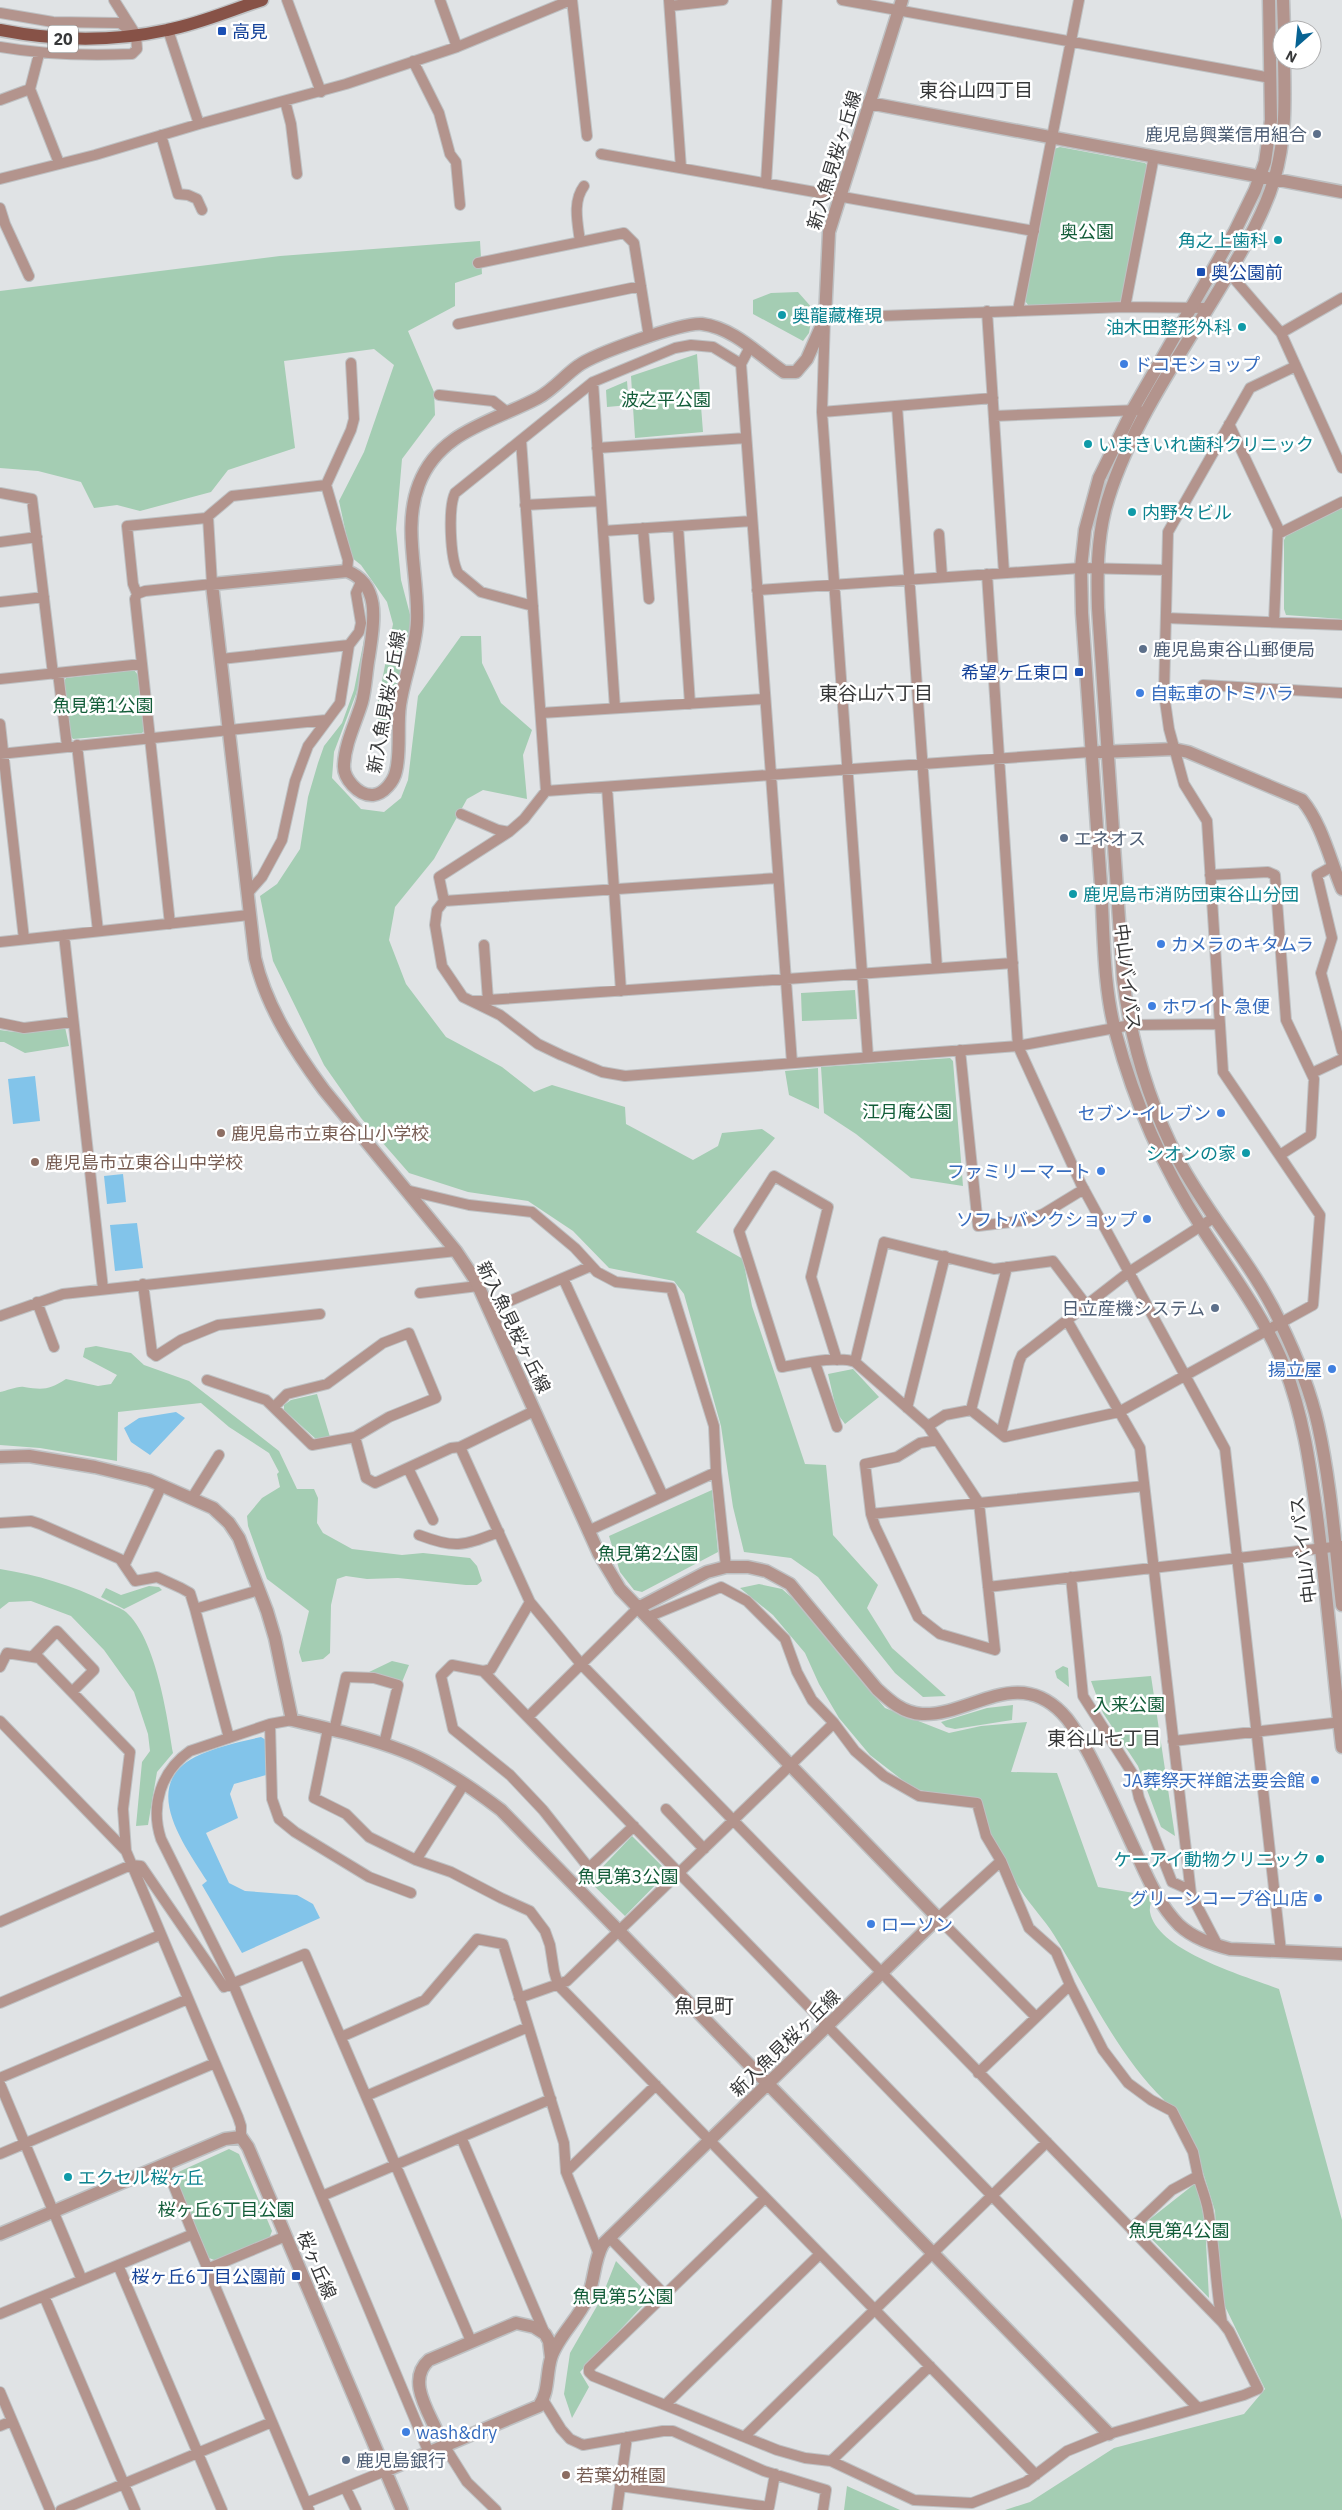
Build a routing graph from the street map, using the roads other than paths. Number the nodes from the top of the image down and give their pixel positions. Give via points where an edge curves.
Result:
1 (114, 0) edge
2 (262, 0) edge
3 (287, 0) edge
4 (440, 0) edge
5 (571, 0) edge
6 (724, 0) edge
7 (776, 0) edge
8 (842, 0) edge
9 (1079, 0) edge
10 (1269, 0) edge
11 (1283, 0) edge
12 (670, 3) edge
13 (901, 6) edge
14 (0, 14) edge
15 (1284, 20) edge
16 (0, 30) edge
17 (168, 30) junction
18 (132, 36) junction
19 (1070, 42) junction
20 (457, 46) junction
21 (0, 47) edge
22 (39, 54) junction
23 (413, 62) junction
24 (1284, 70) edge
25 (1271, 78) junction
26 (30, 89) junction
27 (321, 92) junction
28 (0, 100) edge
29 (285, 101) junction
30 (869, 104) junction
31 (199, 124) junction
32 (161, 135) junction
33 (587, 136) dead end
34 (1052, 137) junction
35 (602, 154) dead end
36 (1154, 156) junction
37 (59, 163) junction
38 (681, 168) junction
39 (297, 174) dead end
40 (1261, 177) junction
41 (0, 179) edge
42 (1274, 180) junction
43 (766, 183) junction
44 (584, 186) dead end
45 (1342, 192) edge
46 (840, 196) junction
47 (460, 205) dead end
48 (0, 208) edge
49 (202, 210) dead end
50 (1034, 231) junction
51 (580, 242) junction
52 (1218, 260) junction
53 (478, 263) dead end
54 (1230, 271) junction
55 (29, 276) dead end
56 (641, 286) junction
57 (1342, 298) edge
58 (1191, 306) junction
59 (1124, 307) junction
60 (1208, 308) junction
61 (1018, 310) junction
62 (987, 311) junction
63 (825, 318) junction
64 (458, 324) dead end
65 (1281, 333) junction
66 (649, 337) junction
67 (750, 347) junction
68 (351, 363) dead end
69 (741, 364) junction
70 (1296, 366) junction
71 (593, 382) junction
72 (439, 395) dead end
73 (993, 398) junction
74 (898, 406) junction
75 (1133, 409) junction
76 (507, 412) junction
77 (822, 412) junction
78 (1147, 412) junction
79 (994, 416) junction
80 (1229, 424) junction
81 (746, 438) junction
82 (520, 440) junction
83 (597, 448) junction
84 (1342, 468) edge
85 (326, 485) junction
86 (0, 493) edge
87 (601, 501) junction
88 (1342, 502) edge
89 (525, 505) junction
90 (208, 517) junction
91 (752, 521) junction
92 (678, 526) junction
93 (643, 528) junction
94 (603, 531) junction
95 (940, 534) dead end
96 (1278, 534) junction
97 (37, 537) junction
98 (0, 542) edge
99 (1081, 568) junction
100 (1097, 568) junction
101 (1167, 570) junction
102 (347, 571) junction
103 (1004, 573) junction
104 (987, 574) junction
105 (942, 577) junction
106 (910, 580) junction
107 (361, 582) junction
108 (212, 584) junction
109 (834, 585) junction
110 (757, 590) junction
111 (137, 594) junction
112 (44, 597) junction
113 (649, 599) dead end
114 (0, 602) edge
115 (533, 606) junction
116 (1166, 618) junction
117 (1274, 622) junction
118 (1342, 625) edge
119 (350, 645) junction
120 (221, 659) junction
121 (142, 664) junction
122 (55, 673) junction
123 (0, 680) edge
124 (1203, 685) dead end
125 (1342, 693) edge
126 (765, 699) junction
127 (690, 704) junction
128 (615, 708) junction
129 (541, 713) junction
130 (326, 720) junction
131 (0, 724) edge
132 (229, 730) junction
133 (150, 737) junction
134 (72, 746) junction
135 (1174, 748) junction
136 (1108, 751) junction
137 (1090, 752) junction
138 (2, 754) edge
139 (999, 759) junction
140 (922, 765) junction
141 (848, 770) junction
142 (771, 776) junction
143 (607, 787) junction
144 (546, 791) junction
145 (461, 814) dead end
146 (509, 832) junction
147 (1333, 866) junction
148 (1210, 875) junction
149 (778, 878) junction
150 (614, 889) junction
151 (1342, 889) edge
152 (247, 894) junction
153 (444, 901) junction
154 (250, 915) junction
155 (170, 924) junction
156 (98, 931) junction
157 (64, 935) junction
158 (24, 939) junction
159 (0, 942) edge
160 (484, 945) dead end
161 (1013, 963) junction
162 (937, 968) junction
163 (862, 974) junction
164 (786, 979) junction
165 (621, 991) junction
166 (488, 1000) junction
167 (472, 1002) junction
168 (73, 1022) junction
169 (0, 1023) edge
170 (1220, 1024) junction
171 (1131, 1025) junction
172 (1114, 1027) junction
173 (1018, 1046) junction
174 (960, 1050) junction
175 (1342, 1051) edge
176 (868, 1057) junction
177 (1342, 1059) edge
178 (792, 1063) junction
179 (1312, 1073) junction
180 (1280, 1156) junction
181 (1084, 1189) junction
182 (406, 1190) junction
183 (1215, 1217) junction
184 (1200, 1226) junction
185 (456, 1251) junction
186 (945, 1256) junction
187 (591, 1266) junction
188 (1007, 1267) junction
189 (1129, 1272) junction
190 (563, 1278) junction
191 (142, 1284) junction
192 (478, 1286) junction
193 (103, 1289) junction
194 (420, 1293) dead end
195 (37, 1302) junction
196 (1087, 1306) junction
197 (489, 1310) junction
198 (320, 1314) dead end
199 (0, 1316) edge
200 (1068, 1322) junction
201 (1280, 1322) junction
202 (1266, 1330) junction
203 (54, 1347) dead end
204 (837, 1360) junction
205 (815, 1362) junction
206 (855, 1362) junction
207 (1185, 1375) junction
208 (207, 1380) dead end
209 (274, 1407) junction
210 (907, 1408) junction
211 (971, 1410) junction
212 (534, 1411) junction
213 (1119, 1412) junction
214 (928, 1426) junction
215 (837, 1427) dead end
216 (1001, 1434) junction
217 (355, 1437) junction
218 (937, 1440) junction
219 (460, 1447) junction
220 (219, 1456) dead end
221 (0, 1457) edge
222 (408, 1468) junction
223 (716, 1472) junction
224 (162, 1485) junction
225 (1144, 1486) junction
226 (663, 1496) junction
227 (192, 1498) junction
228 (979, 1503) junction
229 (871, 1514) junction
230 (433, 1520) dead end
231 (0, 1522) edge
232 (588, 1530) junction
233 (499, 1532) junction
234 (419, 1535) dead end
235 (1339, 1547) edge
236 (1322, 1548) junction
237 (1237, 1558) junction
238 (125, 1564) junction
239 (726, 1567) junction
240 (1154, 1568) junction
241 (1071, 1577) junction
242 (988, 1587) junction
243 (259, 1590) junction
244 (530, 1602) junction
245 (1342, 1605) edge
246 (638, 1608) junction
247 (195, 1609) junction
248 (648, 1618) junction
249 (32, 1657) junction
250 (581, 1664) junction
251 (0, 1667) edge
252 (483, 1670) junction
253 (72, 1692) junction
254 (528, 1717) junction
255 (292, 1720) junction
256 (0, 1721) edge
257 (1341, 1722) edge
258 (834, 1723) junction
259 (270, 1724) junction
260 (331, 1730) junction
261 (1256, 1732) junction
262 (229, 1738) junction
263 (1173, 1741) junction
264 (384, 1744) junction
265 (1342, 1747) edge
266 (789, 1764) junction
267 (464, 1784) junction
268 (666, 1809) dead end
269 (733, 1820) junction
270 (634, 1826) junction
271 (704, 1849) junction
272 (126, 1851) junction
273 (416, 1860) junction
274 (1001, 1860) junction
275 (131, 1865) junction
276 (679, 1873) junction
277 (1190, 1890) junction
278 (411, 1893) dead end
279 (938, 1918) junction
280 (0, 1922) edge
281 (620, 1930) junction
282 (160, 1935) junction
283 (1218, 1946) junction
284 (1281, 1951) junction
285 (1342, 1954) edge
286 (882, 1973) junction
287 (233, 1984) junction
288 (558, 1984) junction
289 (1070, 1985) junction
290 (519, 1998) junction
291 (188, 1999) junction
292 (0, 2003) edge
293 (1036, 2017) junction
294 (827, 2026) junction
295 (528, 2027) junction
296 (341, 2037) junction
297 (215, 2063) junction
298 (978, 2073) junction
299 (0, 2078) edge
300 (769, 2083) junction
301 (0, 2084) edge
302 (656, 2085) junction
303 (366, 2096) junction
304 (551, 2099) junction
305 (241, 2137) junction
306 (461, 2137) junction
307 (710, 2140) junction
308 (1046, 2142) junction
309 (25, 2144) junction
310 (0, 2154) edge
311 (165, 2164) junction
312 (395, 2165) junction
313 (566, 2172) junction
314 (1198, 2176) junction
315 (322, 2196) junction
316 (992, 2196) junction
317 (765, 2198) junction
318 (53, 2211) junction
319 (1131, 2230) junction
320 (0, 2234) edge
321 (193, 2234) junction
322 (286, 2236) junction
323 (609, 2238) junction
324 (598, 2252) junction
325 (934, 2253) junction
326 (820, 2254) junction
327 (118, 2265) junction
328 (208, 2269) junction
329 (82, 2280) junction
330 (665, 2295) junction
331 (44, 2296) junction
332 (875, 2310) junction
333 (0, 2314) edge
334 (1222, 2322) junction
335 (545, 2334) junction
336 (471, 2341) junction
337 (551, 2357) junction
338 (930, 2366) junction
339 (0, 2392) edge
340 (543, 2400) junction
341 (666, 2404) junction
342 (1198, 2408) junction
343 (12, 2421) junction
344 (272, 2422) junction
345 (0, 2426) edge
346 (438, 2434) dead end
347 (1109, 2434) junction
348 (746, 2436) junction
349 (627, 2437) junction
350 (445, 2447) junction
351 (198, 2453) junction
352 (430, 2453) junction
353 (831, 2461) junction
354 (385, 2471) junction
355 (775, 2474) junction
356 (1036, 2475) junction
357 (124, 2484) junction
358 (620, 2486) junction
359 (346, 2487) junction
360 (307, 2506) edge
361 (50, 2510) edge
362 (61, 2510) edge
363 (135, 2510) edge
364 (222, 2510) edge
365 (356, 2510) edge
366 (402, 2510) edge
367 (496, 2510) edge
368 (617, 2510) edge
369 (823, 2510) edge

1 - 18 street
2 - 17 main road, 20
3 - 27 street
4 - 20 street
5 - 20 street
5 - 33 street
6 - 12 street
7 - 43 street
8 - 13 street
9 - 19 street
10 - 25 street, 中山バイパス
11 - 15 street
12 - 38 street
13 - 19 street
13 - 30 street, 新入魚見桜ヶ丘線
14 - 18 street via 53,22 120,23
16 - 18 main road, 20 via 59,39
17 - 18 main road, 20
17 - 31 street
18 - 22 street via 137,50 132,54
19 - 25 street
19 - 34 street
20 - 23 street
21 - 22 street
22 - 26 street
23 - 27 street
23 - 47 street via 439,113 450,154 456,162
24 - 42 street, 中山バイパス via 1286,115
25 - 40 street, 中山バイパス via 1269,144
26 - 28 street
26 - 37 street
27 - 29 street
29 - 31 street
29 - 39 street
30 - 34 street
30 - 46 street, 新入魚見桜ヶ丘線
31 - 32 street
32 - 37 street
32 - 49 street via 178,194 197,199
34 - 36 street
34 - 50 street
35 - 38 street
36 - 40 street
36 - 59 street
37 - 41 street
38 - 43 street
40 - 42 street
40 - 52 street, 中山バイパス
42 - 45 street
42 - 54 street, 中山バイパス
43 - 46 street
44 - 51 street via 579,193 576,212
46 - 50 street
46 - 63 street, 新入魚見桜ヶ丘線 via 828,232
48 - 55 street
50 - 61 street
51 - 53 street
51 - 56 street via 624,233 634,244
52 - 54 street
52 - 58 street, 中山バイパス
54 - 60 street, 中山バイパス
54 - 65 street
56 - 64 street
56 - 66 street
57 - 65 street
58 - 59 street
58 - 60 street
58 - 75 street, 中山バイパス
59 - 61 street
60 - 78 street, 中山バイパス
61 - 62 street
62 - 63 street
62 - 73 street
63 - 67 street, 新入魚見桜ヶ丘線 via 807,359 796,372 784,372
63 - 77 street
65 - 70 street
66 - 67 street, 新入魚見桜ヶ丘線 via 688,324 702,324 723,330
66 - 76 street, 新入魚見桜ヶ丘線 via 585,362 549,391
67 - 69 street
68 - 85 street via 354,418
69 - 71 street via 713,347 690,345 675,348
69 - 81 street
70 - 80 street via 1250,388
70 - 84 street
71 - 82 street
71 - 83 street
72 - 76 street via 493,401
73 - 74 street
73 - 79 street
74 - 77 street
74 - 106 street
75 - 78 street
75 - 79 street
75 - 99 street, 中山バイパス via 1112,448 1090,504
76 - 107 street, 新入魚見桜ヶ丘線 via 466,430 451,441 426,470 418,486 412,516 416,630 400,704 396,770 385,790 373,795 353,786 344,772 348,744 363,699 374,615 372,598
77 - 109 street
78 - 100 street, 中山バイパス via 1114,483 1100,533
79 - 103 street
80 - 96 street
80 - 101 street via 1168,532
81 - 83 street
81 - 91 street
82 - 89 street
82 - 115 street via 455,493 451,503 451,531 458,573 481,592
83 - 87 street
85 - 90 street via 232,496
85 - 102 street via 348,560
86 - 97 street via 32,499
87 - 89 street
87 - 94 street
88 - 96 street
89 - 115 street
90 - 108 street
90 - 111 street via 127,526 133,584
91 - 92 street
91 - 110 street
92 - 93 street
92 - 127 street
93 - 94 street
93 - 113 street
94 - 128 street
95 - 105 street
96 - 117 street
97 - 98 street
97 - 112 street
99 - 100 street
99 - 103 street
99 - 137 street, 中山バイパス
100 - 101 street
100 - 136 street, 中山バイパス
101 - 116 street
102 - 107 street, 新入魚見桜ヶ丘線
102 - 108 street
103 - 104 street
104 - 105 street
104 - 139 street
105 - 106 street
106 - 109 street
106 - 140 street
107 - 119 street via 356,593 361,624
108 - 111 street
108 - 120 street, 新入魚見桜ヶ丘線
109 - 110 street
109 - 141 street
110 - 126 street
111 - 121 street
112 - 114 street
112 - 122 street
115 - 129 street
116 - 117 street
116 - 135 street via 1164,694
117 - 118 street
119 - 120 street
119 - 130 street via 340,703
120 - 132 street, 新入魚見桜ヶ丘線
121 - 122 street
121 - 133 street
122 - 123 street
122 - 134 street
124 - 125 street
126 - 127 street
126 - 142 street
127 - 128 street
128 - 129 street
129 - 144 street
130 - 132 street
130 - 152 street via 308,746 299,769 282,840 262,877
131 - 138 street
132 - 133 street
132 - 152 street, 新入魚見桜ヶ丘線
133 - 134 street
133 - 155 street
134 - 138 street
134 - 156 street
135 - 136 street
135 - 147 street via 1302,800 1310,810
135 - 148 street via 1184,784 1207,821
136 - 137 street
136 - 171 street, 中山バイパス via 1123,979
137 - 139 street
137 - 172 street, 中山バイパス
138 - 158 street
139 - 140 street
139 - 161 street
140 - 141 street
140 - 162 street
141 - 142 street
141 - 163 street
142 - 143 street
142 - 149 street
143 - 144 street
143 - 150 street
144 - 146 street
145 - 146 street
146 - 153 street via 439,878
147 - 151 street
147 - 175 street via 1317,875 1332,938 1321,973
148 - 170 street
148 - 179 street via 1268,872 1275,875 1286,1020
149 - 150 street
149 - 164 street
150 - 153 street
150 - 165 street
152 - 154 street, 新入魚見桜ヶ丘線
153 - 167 street via 437,910 435,925 442,966 459,992
154 - 155 street
154 - 182 street, 新入魚見桜ヶ丘線 via 255,958 264,990 305,1065
155 - 156 street
156 - 157 street
157 - 158 street
157 - 168 street
158 - 159 street
160 - 166 street
161 - 162 street
161 - 173 street
162 - 163 street
163 - 164 street
163 - 176 street
164 - 165 street
164 - 178 street
165 - 166 street
166 - 167 street
167 - 178 street via 500,1014 538,1044 611,1074 625,1076
168 - 169 street via 24,1028
168 - 193 street
170 - 171 street
170 - 180 street via 1223,1072
171 - 172 street
171 - 183 street, 中山バイパス via 1147,1086 1164,1127 1179,1160
172 - 173 street
172 - 184 street, 中山バイパス via 1144,1123
173 - 174 street
173 - 181 street
174 - 176 street
174 - 181 street via 978,1226 1028,1220
176 - 178 street
177 - 179 street
179 - 180 street via 1311,1135
180 - 201 street via 1320,1214 1313,1305
181 - 189 street
182 - 185 street, 新入魚見桜ヶ丘線
182 - 187 street via 469,1205 532,1212
183 - 184 street
183 - 201 street, 中山バイパス
184 - 189 street
184 - 202 street, 中山バイパス
185 - 191 street
185 - 192 street, 新入魚見桜ヶ丘線
186 - 188 street via 994,1269
186 - 206 street via 884,1242
186 - 210 street
187 - 190 street
187 - 223 street via 616,1282 671,1288 714,1426
188 - 196 street via 1053,1261
188 - 211 street
189 - 196 street
189 - 207 street
190 - 197 street
190 - 226 street
191 - 193 street
191 - 198 street via 149,1341 156,1356 181,1340 218,1325
192 - 194 street
192 - 197 street, 新入魚見桜ヶ丘線
193 - 195 street via 63,1294
195 - 199 street
195 - 203 street
196 - 200 street
197 - 212 street, 新入魚見桜ヶ丘線
200 - 213 street
200 - 216 street via 1022,1355
201 - 202 street
201 - 235 street, 中山バイパス via 1305,1381 1318,1423
202 - 207 street
202 - 236 street, 中山バイパス via 1284,1365 1296,1403 1309,1457
204 - 205 street
204 - 205 street via 811,1277 828,1207 774,1176 739,1231 782,1366
204 - 206 street
205 - 215 street
206 - 210 street
207 - 213 street
207 - 237 street via 1225,1449
208 - 209 street via 266,1400
209 - 217 street via 309,1444
209 - 217 street via 287,1394 327,1384 383,1343 409,1332 436,1398 389,1417
210 - 214 street
211 - 214 street via 945,1415
211 - 216 street
212 - 219 street
212 - 232 street, 新入魚見桜ヶ丘線
213 - 216 street via 1005,1437
213 - 225 street via 1140,1448
214 - 218 street
217 - 222 street via 366,1478 375,1483
218 - 228 street
218 - 229 street via 920,1444 897,1457 865,1464
219 - 222 street
219 - 233 street
220 - 227 street
221 - 224 street via 29,1456 94,1467
222 - 230 street
223 - 226 street
223 - 239 street
224 - 227 street
224 - 238 street
225 - 228 street
225 - 240 street
226 - 232 street
227 - 243 street via 213,1508 229,1523 239,1538
228 - 229 street
228 - 242 street
229 - 242 street via 918,1617 940,1634 995,1650
231 - 238 street via 31,1521 40,1524
232 - 246 street, 新入魚見桜ヶ丘線 via 611,1576
233 - 234 street via 466,1544 447,1545
233 - 244 street
235 - 236 street
235 - 245 street, 中山バイパス
236 - 237 street
236 - 257 street, 中山バイパス
237 - 240 street
237 - 261 street
238 - 247 street via 135,1581 157,1577 190,1593
239 - 246 street via 707,1572
239 - 283 street via 748,1566 790,1584 877,1689 893,1704 909,1711 922,1714 938,1712 1007,1693 1034,1696 1053,1704 1073,1726 1094,1763 1154,1891 1167,1911 1195,1936
240 - 241 street
240 - 263 street
241 - 242 street
241 - 277 street via 1083,1696 1134,1776 1138,1798 1172,1882
243 - 247 street
243 - 255 street via 275,1638
244 - 250 street
244 - 252 street via 491,1669
246 - 248 street, 新入魚見桜ヶ丘線
246 - 250 street
247 - 262 street
248 - 258 street via 721,1586 747,1601 785,1639 812,1700
248 - 266 street
249 - 251 street via 7,1653
249 - 253 street via 38,1658
249 - 253 street via 57,1631 94,1670
250 - 254 street
250 - 269 street
252 - 254 street
252 - 270 street via 452,1665 441,1676 453,1729 510,1775 589,1868
253 - 272 street via 130,1752 123,1809
254 - 270 street
255 - 259 street
255 - 260 street
256 - 272 street
257 - 261 street
257 - 265 street, 中山バイパス
258 - 266 street
258 - 274 street via 856,1751 877,1770 919,1796 977,1803 986,1836
259 - 262 street
259 - 278 street via 272,1799 279,1819 354,1868
260 - 264 street
260 - 264 street via 346,1677 374,1678 398,1685
260 - 273 street via 314,1798 346,1814 369,1837
261 - 263 street
261 - 284 street
262 - 287 street via 181,1757 162,1785 156,1824
263 - 277 street
264 - 267 street via 431,1764
266 - 269 street
266 - 279 street
267 - 273 street
267 - 281 street via 524,1832
268 - 271 street
269 - 271 street
269 - 286 street
270 - 276 street
271 - 276 street
272 - 275 street
273 - 288 street via 451,1872 530,1910 545,1931
274 - 279 street
274 - 289 street via 1029,1928 1056,1952
275 - 280 street
275 - 282 street
275 - 287 street via 141,1866 145,1871 224,1987
276 - 281 street
276 - 294 street
277 - 283 street
279 - 286 street, 新入魚見桜ヶ丘線
279 - 293 street
281 - 288 street via 567,1981
281 - 300 street
282 - 291 street
282 - 292 street
283 - 284 street
284 - 285 street
286 - 294 street, 新入魚見桜ヶ丘線
286 - 298 street
287 - 296 street via 305,1954
287 - 315 street
288 - 290 street
288 - 302 street
289 - 293 street
289 - 314 street via 1103,2050 1128,2083 1172,2111 1192,2152
290 - 295 street
290 - 296 street via 503,1944 477,1938 425,2000
291 - 297 street
291 - 299 street
293 - 298 street
294 - 300 street, 新入魚見桜ヶ丘線
294 - 316 street
295 - 303 street
295 - 304 street
296 - 303 street
297 - 305 street via 242,2126
297 - 309 street
298 - 308 street
300 - 307 street, 新入魚見桜ヶ丘線
300 - 325 street
301 - 309 street
302 - 307 street
302 - 313 street
303 - 312 street
304 - 306 street
304 - 313 street via 564,2143
305 - 311 street via 225,2139
305 - 322 street, 桜ヶ丘線
306 - 312 street
306 - 335 street
307 - 317 street
307 - 323 street, 新入魚見桜ヶ丘線
308 - 316 street
308 - 319 street
309 - 310 street
309 - 318 street
311 - 318 street
311 - 321 street
312 - 315 street
312 - 336 street
313 - 324 street
314 - 319 street via 1172,2190
314 - 334 street via 1208,2207
315 - 352 street
316 - 325 street
316 - 342 street
317 - 326 street
317 - 330 street
318 - 320 street
318 - 329 street
319 - 334 street
321 - 327 street
321 - 328 street
322 - 328 street
322 - 354 street, 桜ヶ丘線
323 - 324 street, 新入魚見桜ヶ丘線
323 - 330 street
324 - 337 street, 新入魚見桜ヶ丘線 via 587,2298
325 - 332 street
325 - 347 street
326 - 332 street
326 - 341 street
327 - 329 street
327 - 351 street
328 - 344 street
329 - 331 street
330 - 341 street via 589,2368 589,2372
331 - 333 street
331 - 357 street
332 - 338 street
332 - 348 street
334 - 342 street via 1258,2389
335 - 336 street via 534,2327 516,2323
335 - 337 street
336 - 346 street via 429,2360 419,2376 420,2394
337 - 340 street, 新入魚見桜ヶ丘線
338 - 353 street
338 - 356 street
339 - 343 street
340 - 349 street via 561,2430 578,2443 590,2446
340 - 350 street via 536,2408
341 - 348 street
342 - 347 street
343 - 345 street
343 - 361 street
344 - 351 street
344 - 360 street
347 - 356 street via 1067,2451
348 - 353 street via 777,2450
349 - 355 street via 673,2431
349 - 358 street
350 - 352 street
350 - 367 street via 467,2482
351 - 357 street
351 - 364 street
352 - 354 street
353 - 356 street via 914,2500 972,2503
354 - 359 street
354 - 366 street, 桜ヶ丘線
355 - 358 street via 769,2507
355 - 369 street via 826,2490
357 - 362 street
357 - 363 street
358 - 368 street
359 - 360 street
359 - 365 street

